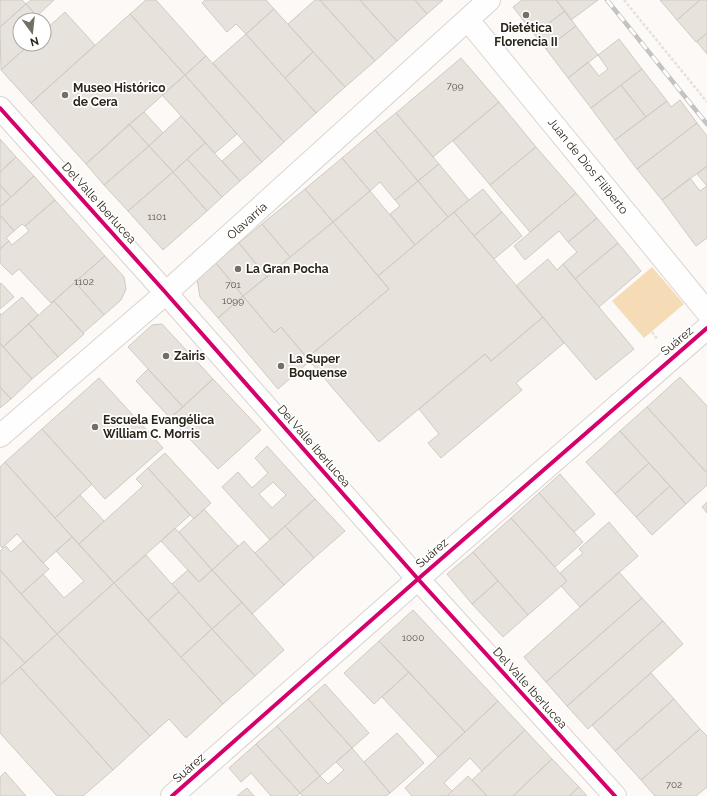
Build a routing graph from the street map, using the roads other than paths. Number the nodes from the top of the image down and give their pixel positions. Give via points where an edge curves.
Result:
1 (489, 0) edge
2 (468, 20) junction
3 (0, 108) edge
4 (166, 293) junction
5 (707, 312) edge
6 (707, 328) edge
7 (0, 436) edge
8 (418, 579) junction
9 (172, 796) edge
10 (615, 796) edge

1 - 2 street, Olavarría
2 - 4 street, Olavarría
2 - 5 street, Juan de Dios Filiberto
3 - 4 street, Del Valle Iberlucea
4 - 7 street, Olavarría
4 - 8 street, Del Valle Iberlucea
6 - 8 street, Suárez
8 - 9 street, Suárez
8 - 10 street, Del Valle Iberlucea

